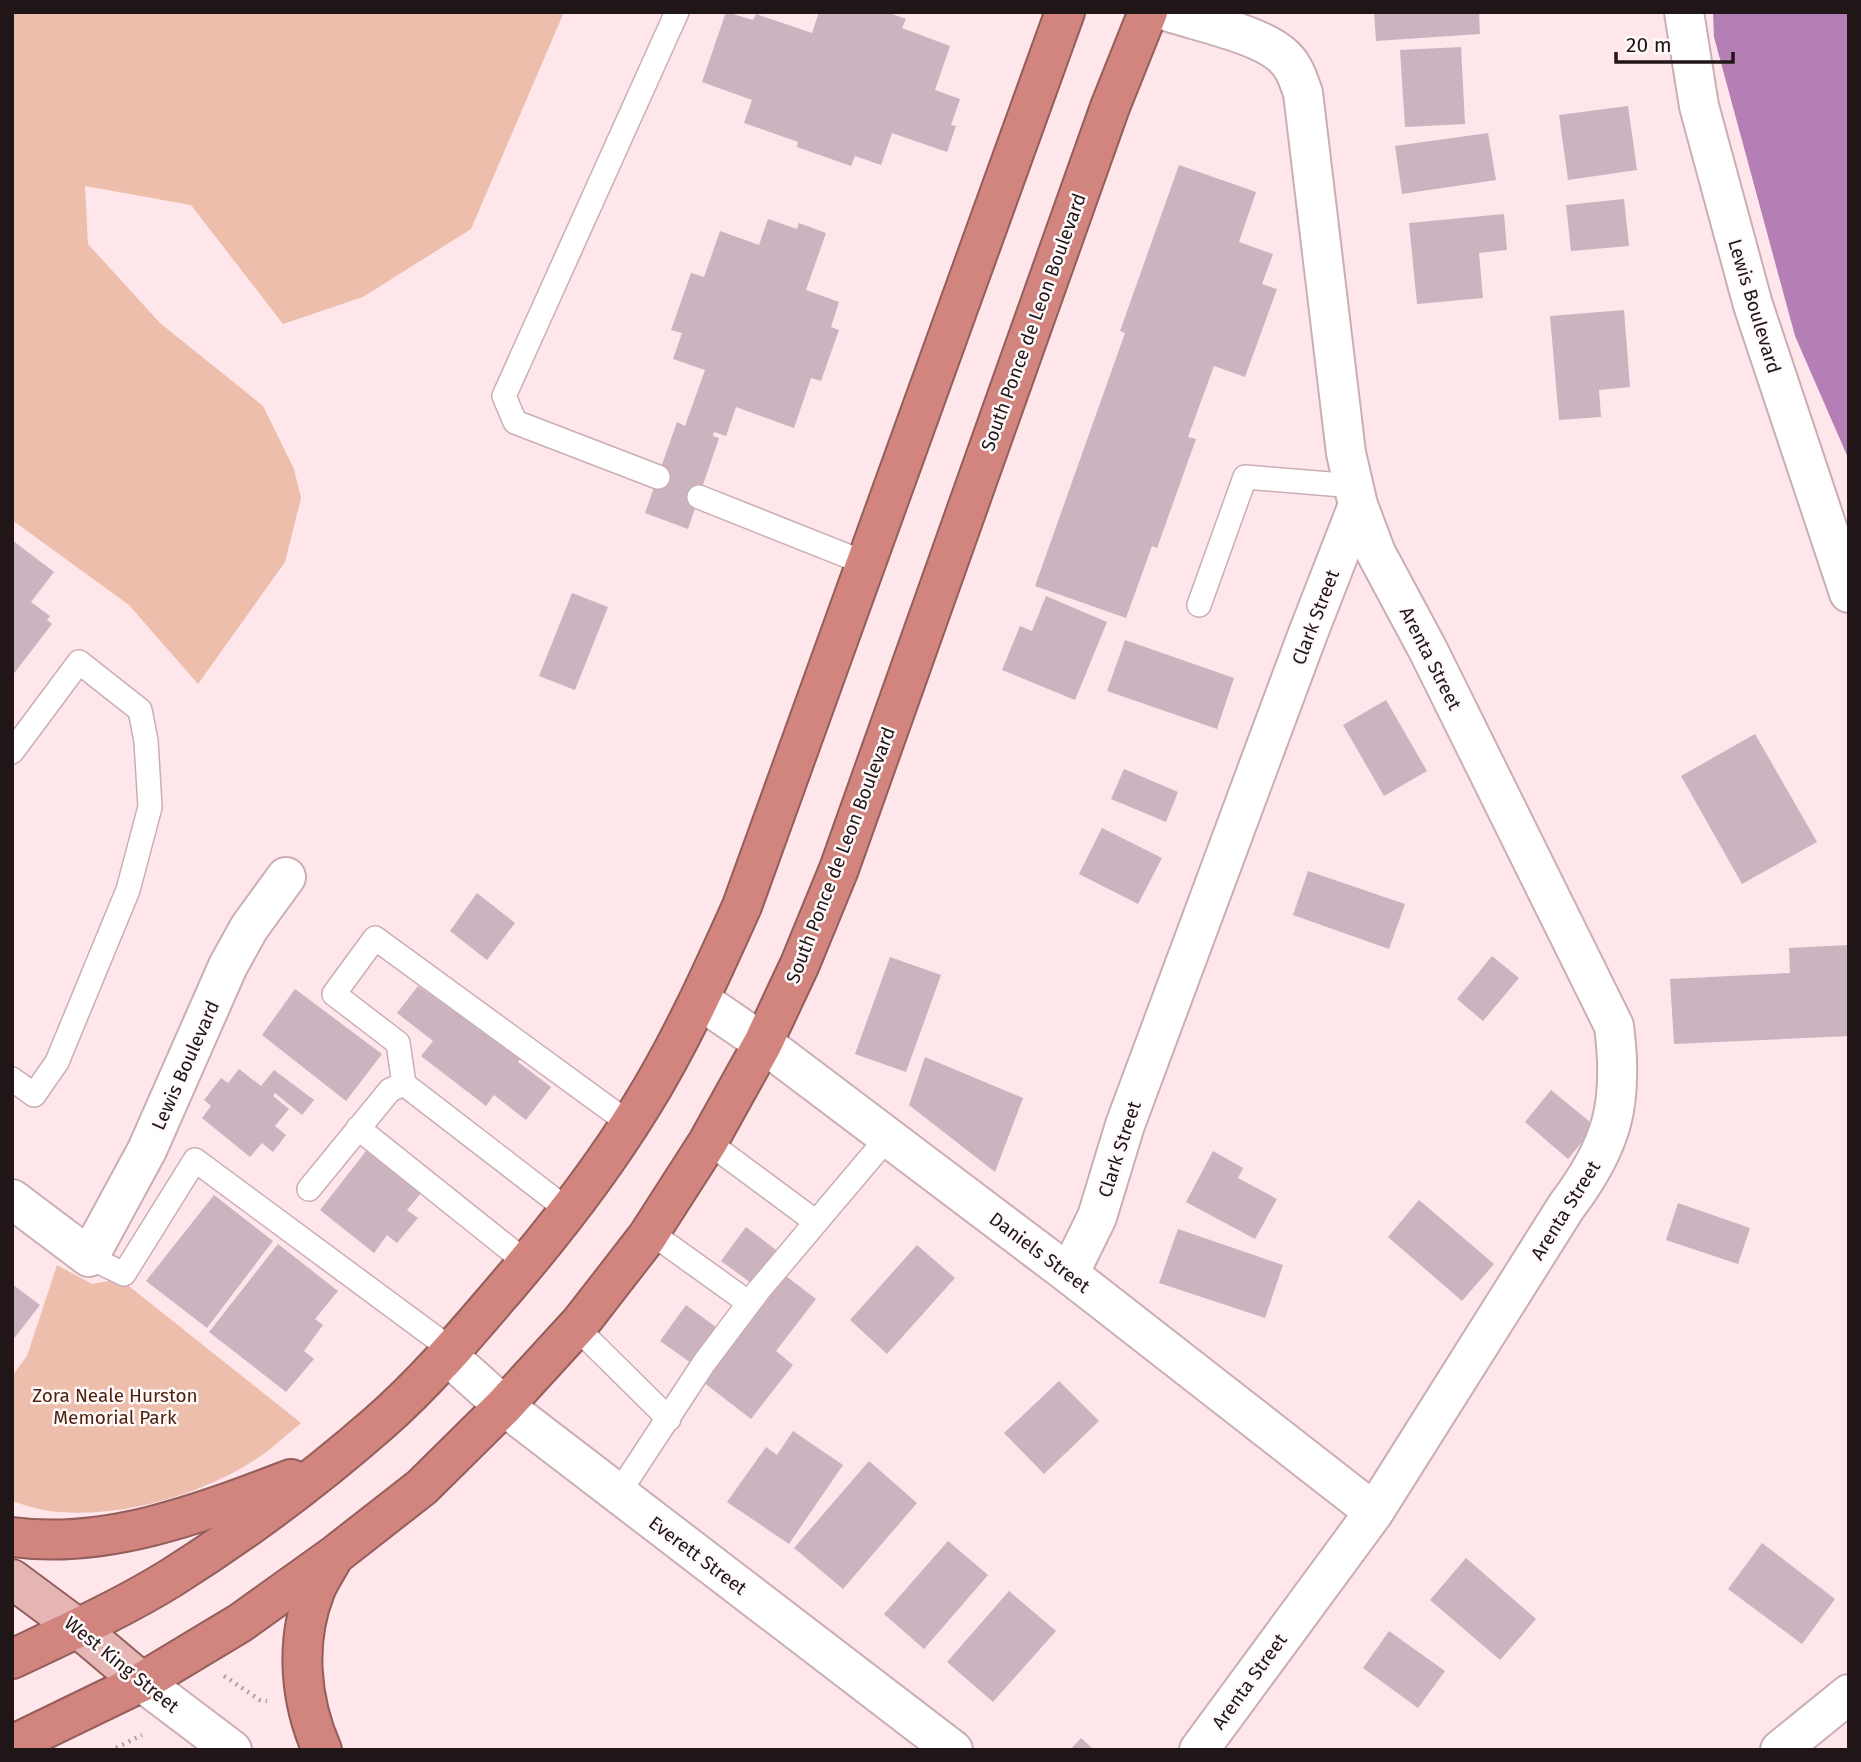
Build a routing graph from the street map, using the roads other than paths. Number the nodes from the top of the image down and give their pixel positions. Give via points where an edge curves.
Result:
1 (677, 12) edge
2 (1148, 12) edge
3 (1169, 12) edge
4 (1685, 12) edge
5 (1056, 15) edge
6 (658, 477) dead end
7 (1356, 495) junction
8 (699, 497) dead end
9 (865, 563) junction
10 (1849, 593) edge
11 (1199, 605) dead end
12 (12, 752) edge
13 (286, 877) dead end
14 (700, 1000) junction
15 (763, 1043) junction
16 (12, 1079) edge
17 (404, 1084) junction
18 (630, 1124) junction
19 (358, 1128) junction
20 (888, 1137) junction
21 (708, 1142) junction
22 (309, 1189) dead end
23 (12, 1199) edge
24 (569, 1211) junction
25 (816, 1222) junction
26 (650, 1232) junction
27 (89, 1257) junction
28 (527, 1263) junction
29 (1069, 1274) junction
30 (749, 1303) junction
31 (576, 1327) junction
32 (450, 1352) junction
33 (504, 1406) junction
34 (669, 1419) junction
35 (329, 1464) junction
36 (618, 1494) junction
37 (1374, 1512) junction
38 (12, 1537) edge
39 (335, 1555) junction
40 (12, 1579) edge
41 (78, 1628) junction
42 (12, 1659) edge
43 (142, 1682) junction
44 (1849, 1694) edge
45 (12, 1745) edge
46 (232, 1750) edge
47 (322, 1750) edge
48 (953, 1750) edge
49 (1199, 1750) edge
50 (1780, 1750) edge

1 - 6 lane via 504,396 515,422
2 - 15 highway, South Ponce de Leon Boulevard via 1110,107 839,869
3 - 7 street via 1259,41 1294,68 1303,93 1346,453
4 - 10 street, Lewis Boulevard via 1699,106 1753,305
5 - 9 highway
7 - 11 lane via 1245,477
7 - 29 street, Clark Street via 1125,1125 1097,1217
7 - 37 street, Arenta Street via 1376,554 1614,1026 1619,1065 1616,1104 1590,1176
8 - 9 lane
9 - 14 highway via 742,906
12 - 16 lane via 79,662 140,710 150,807 128,890 57,1062 34,1095
13 - 27 street, Lewis Boulevard via 228,966 147,1150
14 - 15 street, Daniels Street
14 - 18 highway
15 - 20 street, Daniels Street
15 - 21 highway, South Ponce de Leon Boulevard
17 - 18 lane via 398,1043 334,994 375,939
17 - 19 lane via 390,1090
17 - 24 lane
18 - 24 highway
19 - 22 lane
19 - 28 lane
20 - 25 lane
20 - 29 street, Daniels Street
21 - 25 lane
21 - 26 highway, South Ponce de Leon Boulevard
23 - 27 street
24 - 28 highway
25 - 30 lane
26 - 30 lane
26 - 31 highway, South Ponce de Leon Boulevard
27 - 32 lane via 124,1274 195,1160
28 - 32 highway
29 - 37 street, Daniels Street
30 - 34 lane
31 - 33 highway, South Ponce de Leon Boulevard
31 - 34 lane
32 - 33 street, Everett Street
32 - 35 highway via 380,1422
33 - 36 street, Everett Street
33 - 39 highway, South Ponce de Leon Boulevard via 422,1487
34 - 36 lane
35 - 38 highway via 216,1508 153,1526 97,1536
35 - 41 highway via 191,1565
36 - 48 street, Everett Street
37 - 49 street, Arenta Street
39 - 43 highway, South Ponce de Leon Boulevard via 240,1623
39 - 47 highway via 315,1591 301,1671 313,1730
40 - 41 main road, West King Street
41 - 42 highway
41 - 43 main road, West King Street
43 - 45 highway, South Ponce de Leon Boulevard
43 - 46 street, West King Street
44 - 50 street

